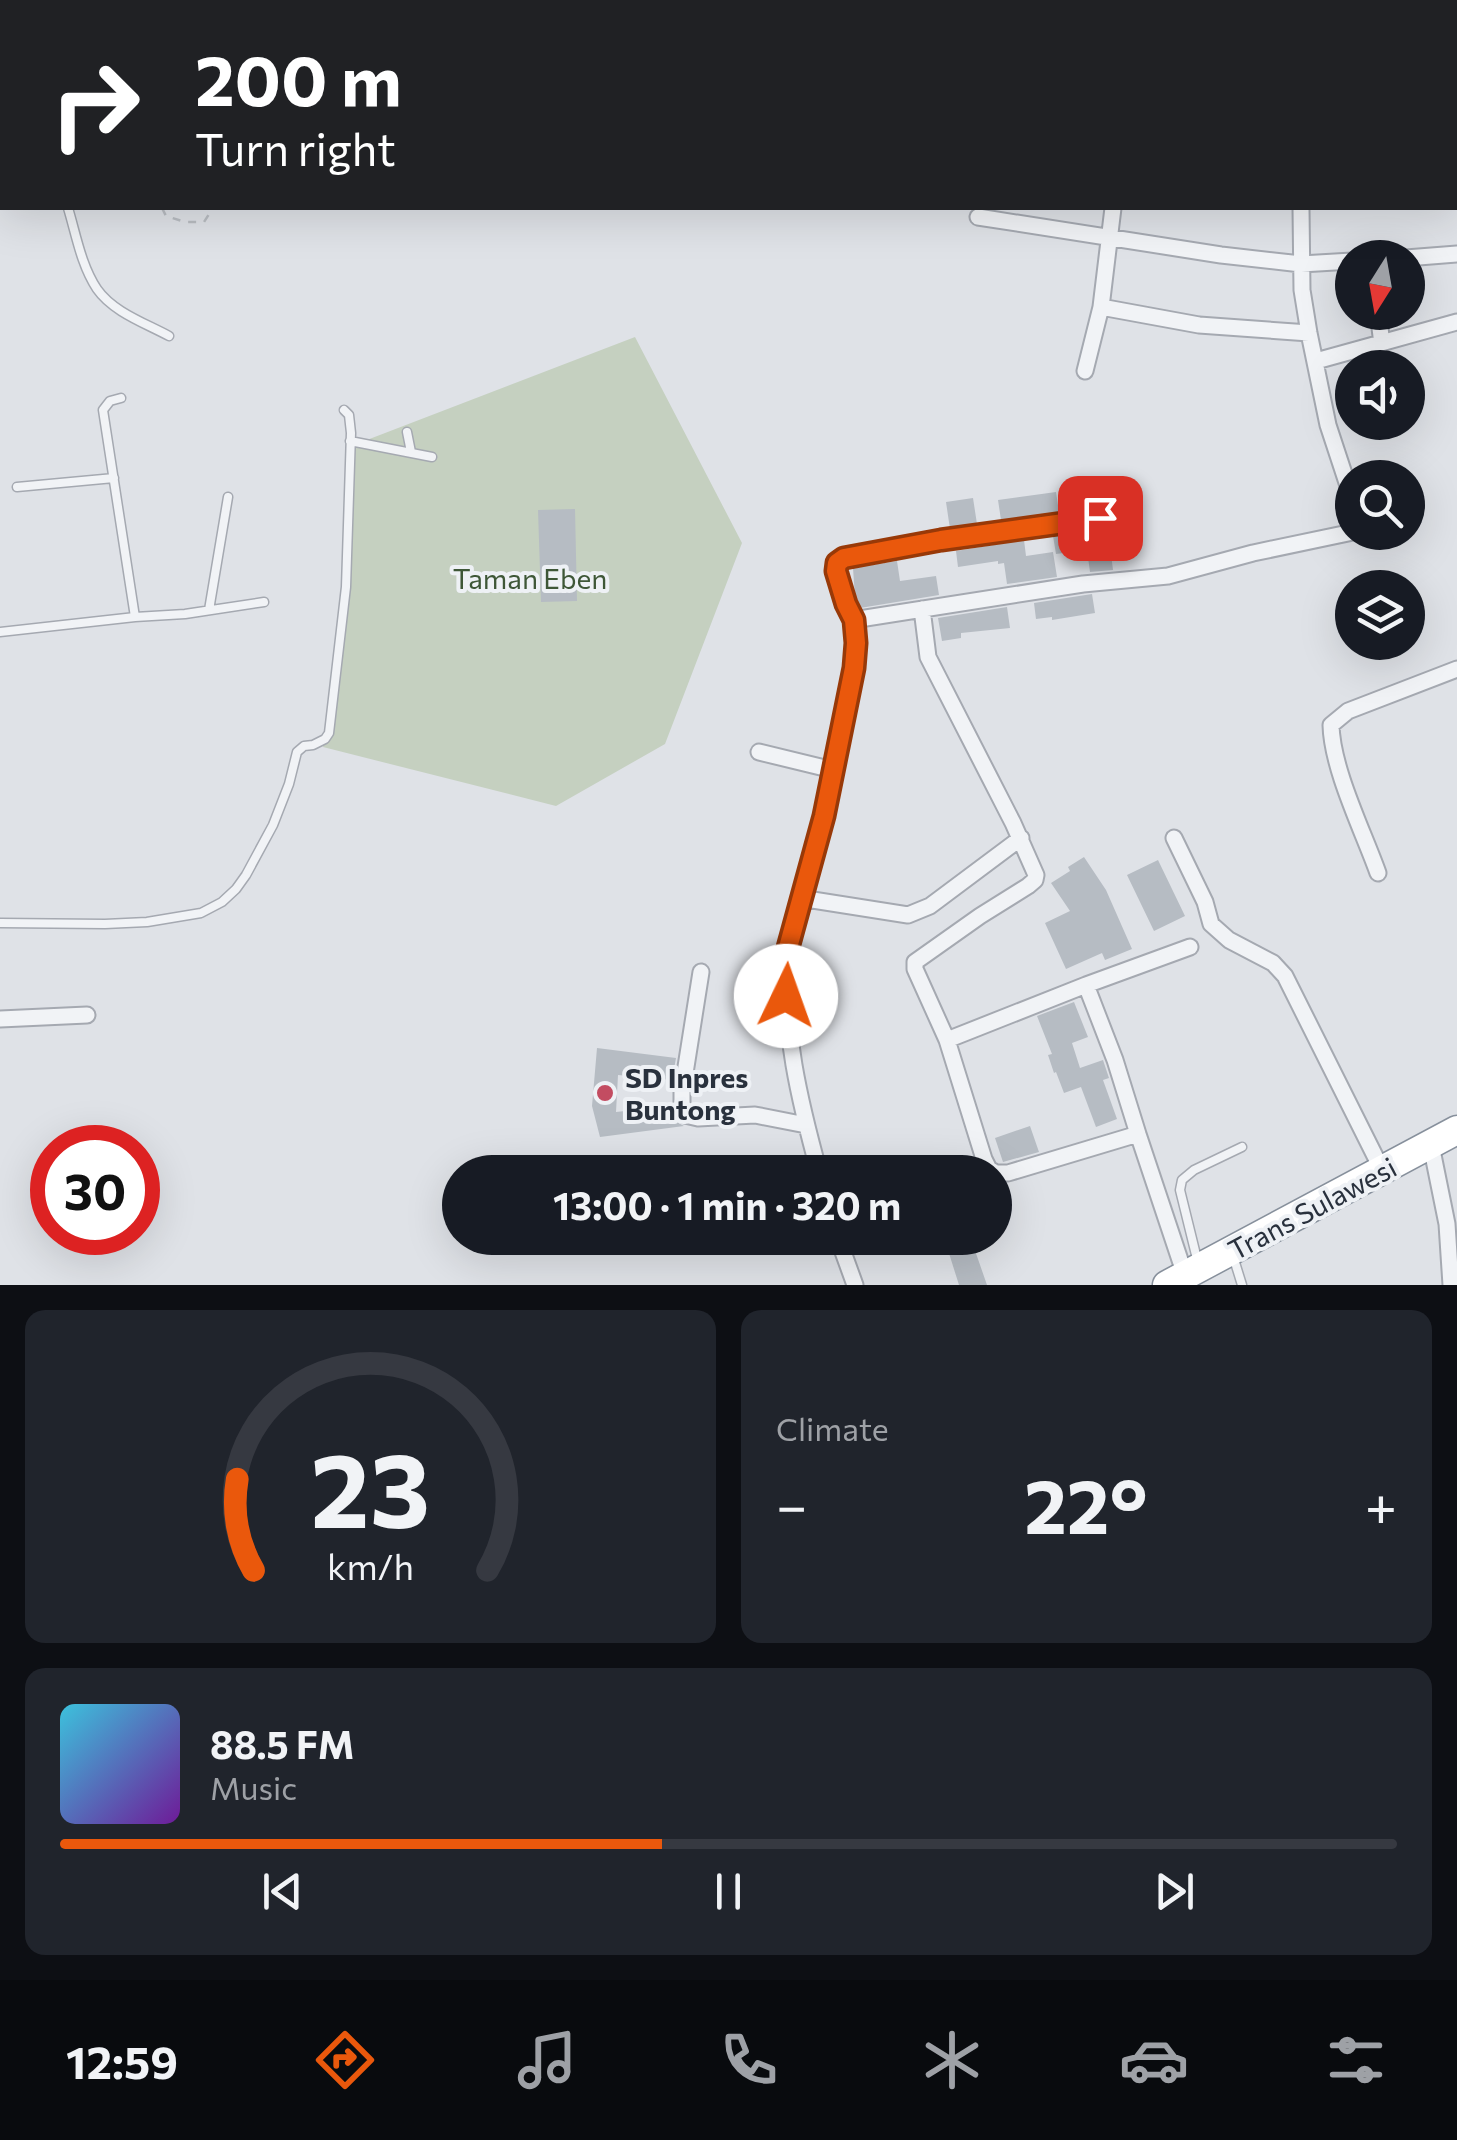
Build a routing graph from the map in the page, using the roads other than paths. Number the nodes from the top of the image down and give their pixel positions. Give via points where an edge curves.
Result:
1 (68, 210) edge
2 (1113, 210) edge
3 (1301, 210) edge
4 (978, 217) dead end
5 (1110, 238) junction
6 (1457, 254) edge
7 (1425, 257) edge
8 (1335, 262) edge
9 (1300, 264) junction
10 (1101, 306) junction
11 (1457, 322) edge
12 (1380, 330) edge
13 (1309, 333) junction
14 (169, 336) dead end
15 (1382, 344) junction
16 (1316, 362) junction
17 (1085, 371) dead end
18 (121, 398) dead end
19 (344, 410) dead end
20 (406, 432) dead end
21 (350, 441) junction
22 (411, 452) junction
23 (432, 457) dead end
24 (1340, 460) edge
25 (114, 478) junction
26 (16, 487) dead end
27 (228, 497) dead end
28 (1100, 518) dead end
29 (1335, 536) edge
30 (264, 602) dead end
31 (922, 609) junction
32 (209, 610) junction
33 (135, 617) junction
34 (854, 620) junction
35 (0, 632) edge
36 (1457, 669) edge
37 (758, 752) dead end
38 (833, 770) junction
39 (1020, 838) junction
40 (1174, 838) dead end
41 (1378, 873) dead end
42 (800, 898) junction
43 (0, 923) edge
44 (1190, 948) dead end
45 (701, 972) dead end
46 (1086, 984) junction
47 (87, 1015) dead end
48 (0, 1019) edge
49 (947, 1040) junction
50 (806, 1125) junction
51 (1457, 1130) edge
52 (1138, 1134) junction
53 (1431, 1144) junction
54 (1242, 1148) dead end
55 (815, 1155) edge
56 (982, 1155) edge
57 (1382, 1170) junction
58 (1012, 1172) edge
59 (1232, 1251) junction
60 (844, 1255) edge
61 (1183, 1276) edge
62 (1452, 1276) edge
63 (855, 1285) edge
64 (1242, 1285) edge

1 - 14 lane via 98,290
2 - 5 street
3 - 9 street
4 - 5 street
5 - 9 street
5 - 10 street
6 - 7 street
8 - 9 street
9 - 13 street
10 - 13 street via 1199,325
10 - 17 street
11 - 15 street
12 - 15 street
13 - 16 street
15 - 16 street
16 - 24 street
18 - 25 lane via 104,410
19 - 21 lane
20 - 22 lane
21 - 22 lane
21 - 43 lane via 346,586 329,733 297,752 273,825 236,889 201,913 148,922
22 - 23 lane
25 - 26 lane
25 - 33 lane
27 - 32 lane
28 - 34 street via 844,558 836,571
29 - 31 street via 1168,576
30 - 32 lane
31 - 34 street
31 - 39 street via 928,657
32 - 33 lane
33 - 35 lane
34 - 38 street via 854,668
36 - 41 street via 1348,711 1331,725 1342,777
37 - 38 street
38 - 42 street
39 - 42 street via 908,916
39 - 49 street via 1035,880 916,962
40 - 57 street via 1212,924 1285,976
42 - 50 street via 785,978
44 - 46 street
45 - 50 street via 684,1114 754,1114
46 - 49 street
46 - 52 street
47 - 48 street
49 - 56 street
50 - 55 street
51 - 53 highway, Trans Sulawesi
52 - 58 street
52 - 61 street
53 - 57 highway, Trans Sulawesi
53 - 62 street
54 - 61 lane via 1182,1180
57 - 59 highway, Trans Sulawesi
59 - 61 highway, Trans Sulawesi
59 - 64 lane
60 - 63 street

